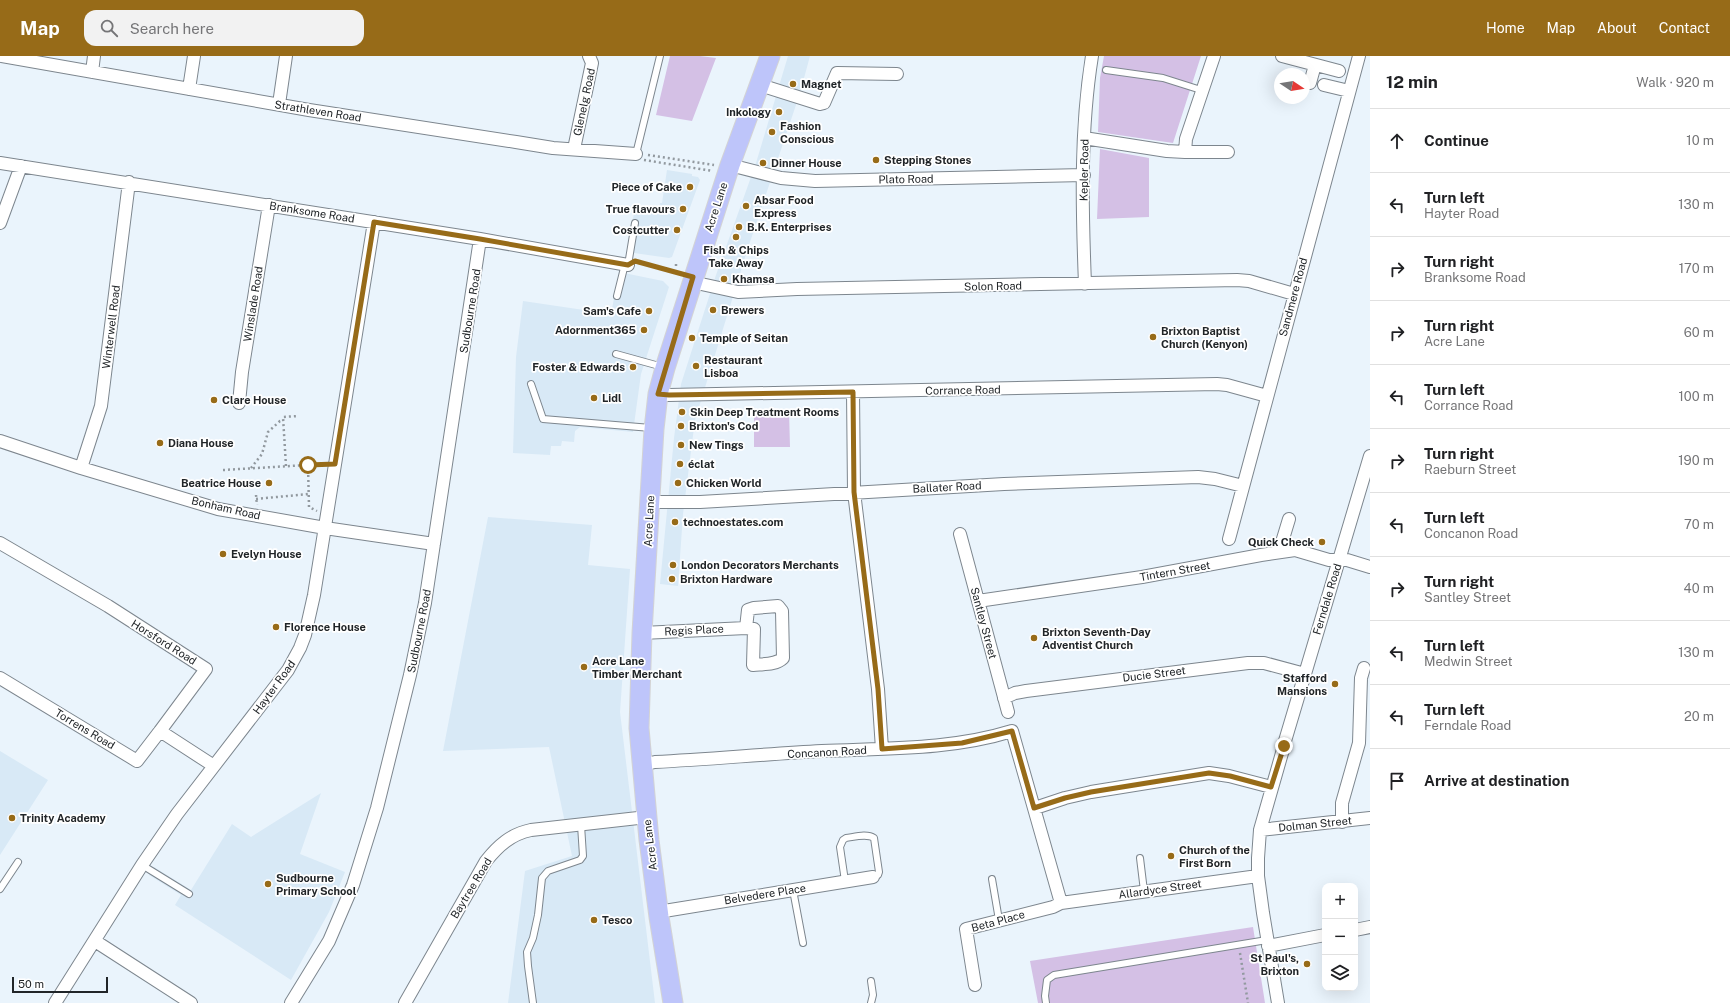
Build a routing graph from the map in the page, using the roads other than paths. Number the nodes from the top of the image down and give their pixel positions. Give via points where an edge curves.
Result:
1 (2, 56) edge
2 (94, 56) edge
3 (194, 56) edge
4 (286, 56) edge
5 (589, 56) edge
6 (660, 56) edge
7 (770, 56) edge
8 (1089, 56) edge
9 (1214, 56) edge
10 (1282, 56) edge
11 (1358, 56) edge
12 (1315, 65) junction
13 (1106, 70) dead end
14 (1339, 71) dead end
15 (92, 72) junction
16 (897, 74) dead end
17 (1310, 83) dead end
18 (760, 85) junction
19 (1324, 85) dead end
20 (189, 89) junction
21 (1202, 90) junction
22 (1349, 91) junction
23 (279, 104) junction
24 (1084, 138) junction
25 (574, 149) junction
26 (1185, 152) junction
27 (1228, 152) dead end
28 (636, 154) joint
29 (0, 163) edge
30 (730, 165) junction
31 (20, 166) junction
32 (1084, 175) junction
33 (129, 182) junction
34 (269, 205) junction
35 (374, 222) junction
36 (0, 223) edge
37 (635, 223) dead end
38 (480, 239) junction
39 (626, 265) junction
40 (693, 280) junction
41 (1085, 284) junction
42 (1294, 294) junction
43 (617, 296) dead end
44 (616, 354) dead end
45 (665, 368) junction
46 (531, 384) dead end
47 (853, 392) junction
48 (658, 394) junction
49 (1267, 396) junction
50 (239, 403) dead end
51 (654, 429) junction
52 (0, 441) edge
53 (1370, 456) edge
54 (81, 468) junction
55 (1243, 486) junction
56 (854, 492) junction
57 (650, 502) junction
58 (1289, 520) dead end
59 (325, 528) junction
60 (960, 534) dead end
61 (1229, 539) dead end
62 (0, 543) edge
63 (434, 544) junction
64 (1279, 552) junction
65 (1339, 560) junction
66 (1370, 567) edge
67 (978, 601) junction
68 (746, 628) junction
69 (642, 633) junction
70 (1364, 668) dead end
71 (1305, 674) junction
72 (0, 678) edge
73 (1004, 698) junction
74 (1008, 712) dead end
75 (160, 731) junction
76 (882, 749) junction
77 (641, 765) junction
78 (214, 766) junction
79 (1271, 787) junction
80 (1034, 808) junction
81 (647, 817) junction
82 (1370, 818) edge
83 (1342, 822) junction
84 (581, 825) junction
85 (1260, 830) junction
86 (1140, 858) dead end
87 (18, 862) dead end
88 (142, 865) junction
89 (1258, 876) junction
90 (873, 877) joint
91 (992, 879) dead end
92 (845, 881) junction
93 (0, 889) edge
94 (793, 890) junction
95 (1144, 891) junction
96 (189, 894) dead end
97 (1061, 903) junction
98 (658, 912) junction
99 (999, 920) junction
100 (1370, 927) edge
101 (1358, 929) edge
102 (1322, 936) edge
103 (95, 941) junction
104 (803, 942) dead end
105 (1267, 943) junction
106 (871, 981) dead end
107 (975, 985) dead end
108 (55, 1003) edge
109 (191, 1003) edge
110 (291, 1003) edge
111 (405, 1003) edge
112 (533, 1003) edge
113 (672, 1003) edge
114 (871, 1003) edge
115 (1046, 1003) edge
116 (1278, 1003) edge

1 - 15 street, Strathleven Road
2 - 15 street
3 - 20 street
4 - 23 street
5 - 25 street, Glenelg Road via 592,63
6 - 28 lane
7 - 18 main road, Acre Lane
8 - 24 street, Kepler Road
9 - 21 street
10 - 12 street
11 - 22 street, Sandmere Road
12 - 14 street
12 - 17 street
13 - 21 lane via 1163,78
15 - 20 street, Strathleven Road
16 - 18 street via 836,73 824,103 820,104
18 - 30 main road, Acre Lane
19 - 22 street
20 - 23 street, Strathleven Road
21 - 26 street via 1186,139
22 - 42 street, Sandmere Road
23 - 25 street, Strathleven Road via 539,146
24 - 26 street
24 - 32 street, Kepler Road
25 - 28 street, Strathleven Road
26 - 27 street
29 - 31 street, Branksome Road
30 - 32 street, Plato Road via 781,178 815,181
30 - 40 main road, Acre Lane
31 - 33 street, Branksome Road
31 - 36 street
32 - 41 street, Kepler Road
33 - 34 street, Branksome Road
33 - 54 street, Winterwell Road via 101,406
34 - 35 street, Branksome Road
34 - 50 street, Winslade Road
35 - 38 street, Branksome Road
35 - 59 street, Hayter Road
37 - 39 lane
38 - 39 street, Branksome Road
38 - 63 street, Sudbourne Road
39 - 43 lane
40 - 41 street, Solon Road via 744,293
40 - 45 main road, Acre Lane
41 - 42 street, Solon Road via 1237,280
42 - 49 street, Sandmere Road
44 - 45 lane
45 - 48 main road, Acre Lane
46 - 51 lane via 543,419
47 - 48 street, Corrance Road
47 - 49 street, Corrance Road via 1217,384
47 - 56 street
48 - 51 main road, Acre Lane
49 - 55 street, Sandmere Road
51 - 57 main road, Acre Lane
52 - 54 street, Bonham Road
53 - 65 street, Ferndale Road
54 - 59 street, Bonham Road via 218,509
55 - 56 street, Ballater Road via 1198,477
55 - 61 street, Sandmere Road
56 - 57 street, Ballater Road via 700,502
56 - 76 street via 878,689
57 - 69 main road, Acre Lane
58 - 64 street
59 - 63 street, Bonham Road
59 - 78 street, Hayter Road via 312,607 300,648 281,680
60 - 67 street, Santley Street
62 - 75 street, Horsford Road via 108,606 206,669
63 - 110 street, Sudbourne Road via 410,675 366,847 329,941
64 - 65 street, Tintern Street via 1295,550 1329,560
64 - 67 street, Tintern Street via 1142,577
65 - 66 street, Tintern Street
65 - 71 street, Ferndale Road
67 - 73 street, Santley Street
68 - 68 street via 748,610 778,606 782,611 783,658 775,663 753,665 754,629
68 - 69 street, Regis Place
69 - 77 main road, Acre Lane via 639,728
70 - 83 street via 1361,678 1359,743 1342,803
71 - 73 street, Ducie Street via 1264,663 1248,663 1026,691
71 - 79 street, Ferndale Road
72 - 75 street, Torrens Road via 137,761
73 - 74 street, Santley Street
75 - 78 street
76 - 77 street, Concanon Road via 655,762
76 - 80 street, Concanon Road via 962,743 1012,731
77 - 81 main road, Acre Lane
78 - 88 street, Hayter Road
79 - 80 street via 1209,773 1091,792
79 - 85 street, Ferndale Road
80 - 97 street
81 - 84 street, Baytree Road
81 - 98 main road, Acre Lane
82 - 83 street, Dolman Street
83 - 85 street, Dolman Street
84 - 111 street, Baytree Road via 521,832 495,850 486,861
84 - 112 lane via 583,856 580,860 548,871 542,878 538,915 527,952
85 - 89 street, Ferndale Road
86 - 95 lane
87 - 93 lane
88 - 96 lane
88 - 103 street, Hayter Road
89 - 95 street, Allardyce Street
89 - 105 street, Ferndale Road
90 - 92 street, Belvedere Place
90 - 92 lane via 879,872 874,838 846,838 840,847
91 - 99 lane
92 - 94 street, Belvedere Place
94 - 98 street, Belvedere Place
94 - 104 lane
95 - 97 street, Allardyce Street
97 - 99 street, Beta Place
98 - 113 main road, Acre Lane
99 - 107 street, Beta Place via 966,930
100 - 101 street
102 - 105 street
103 - 108 street, Hayter Road
103 - 109 street
105 - 115 lane via 1239,944 1054,975 1047,980
105 - 116 street, Ferndale Road
106 - 114 lane

